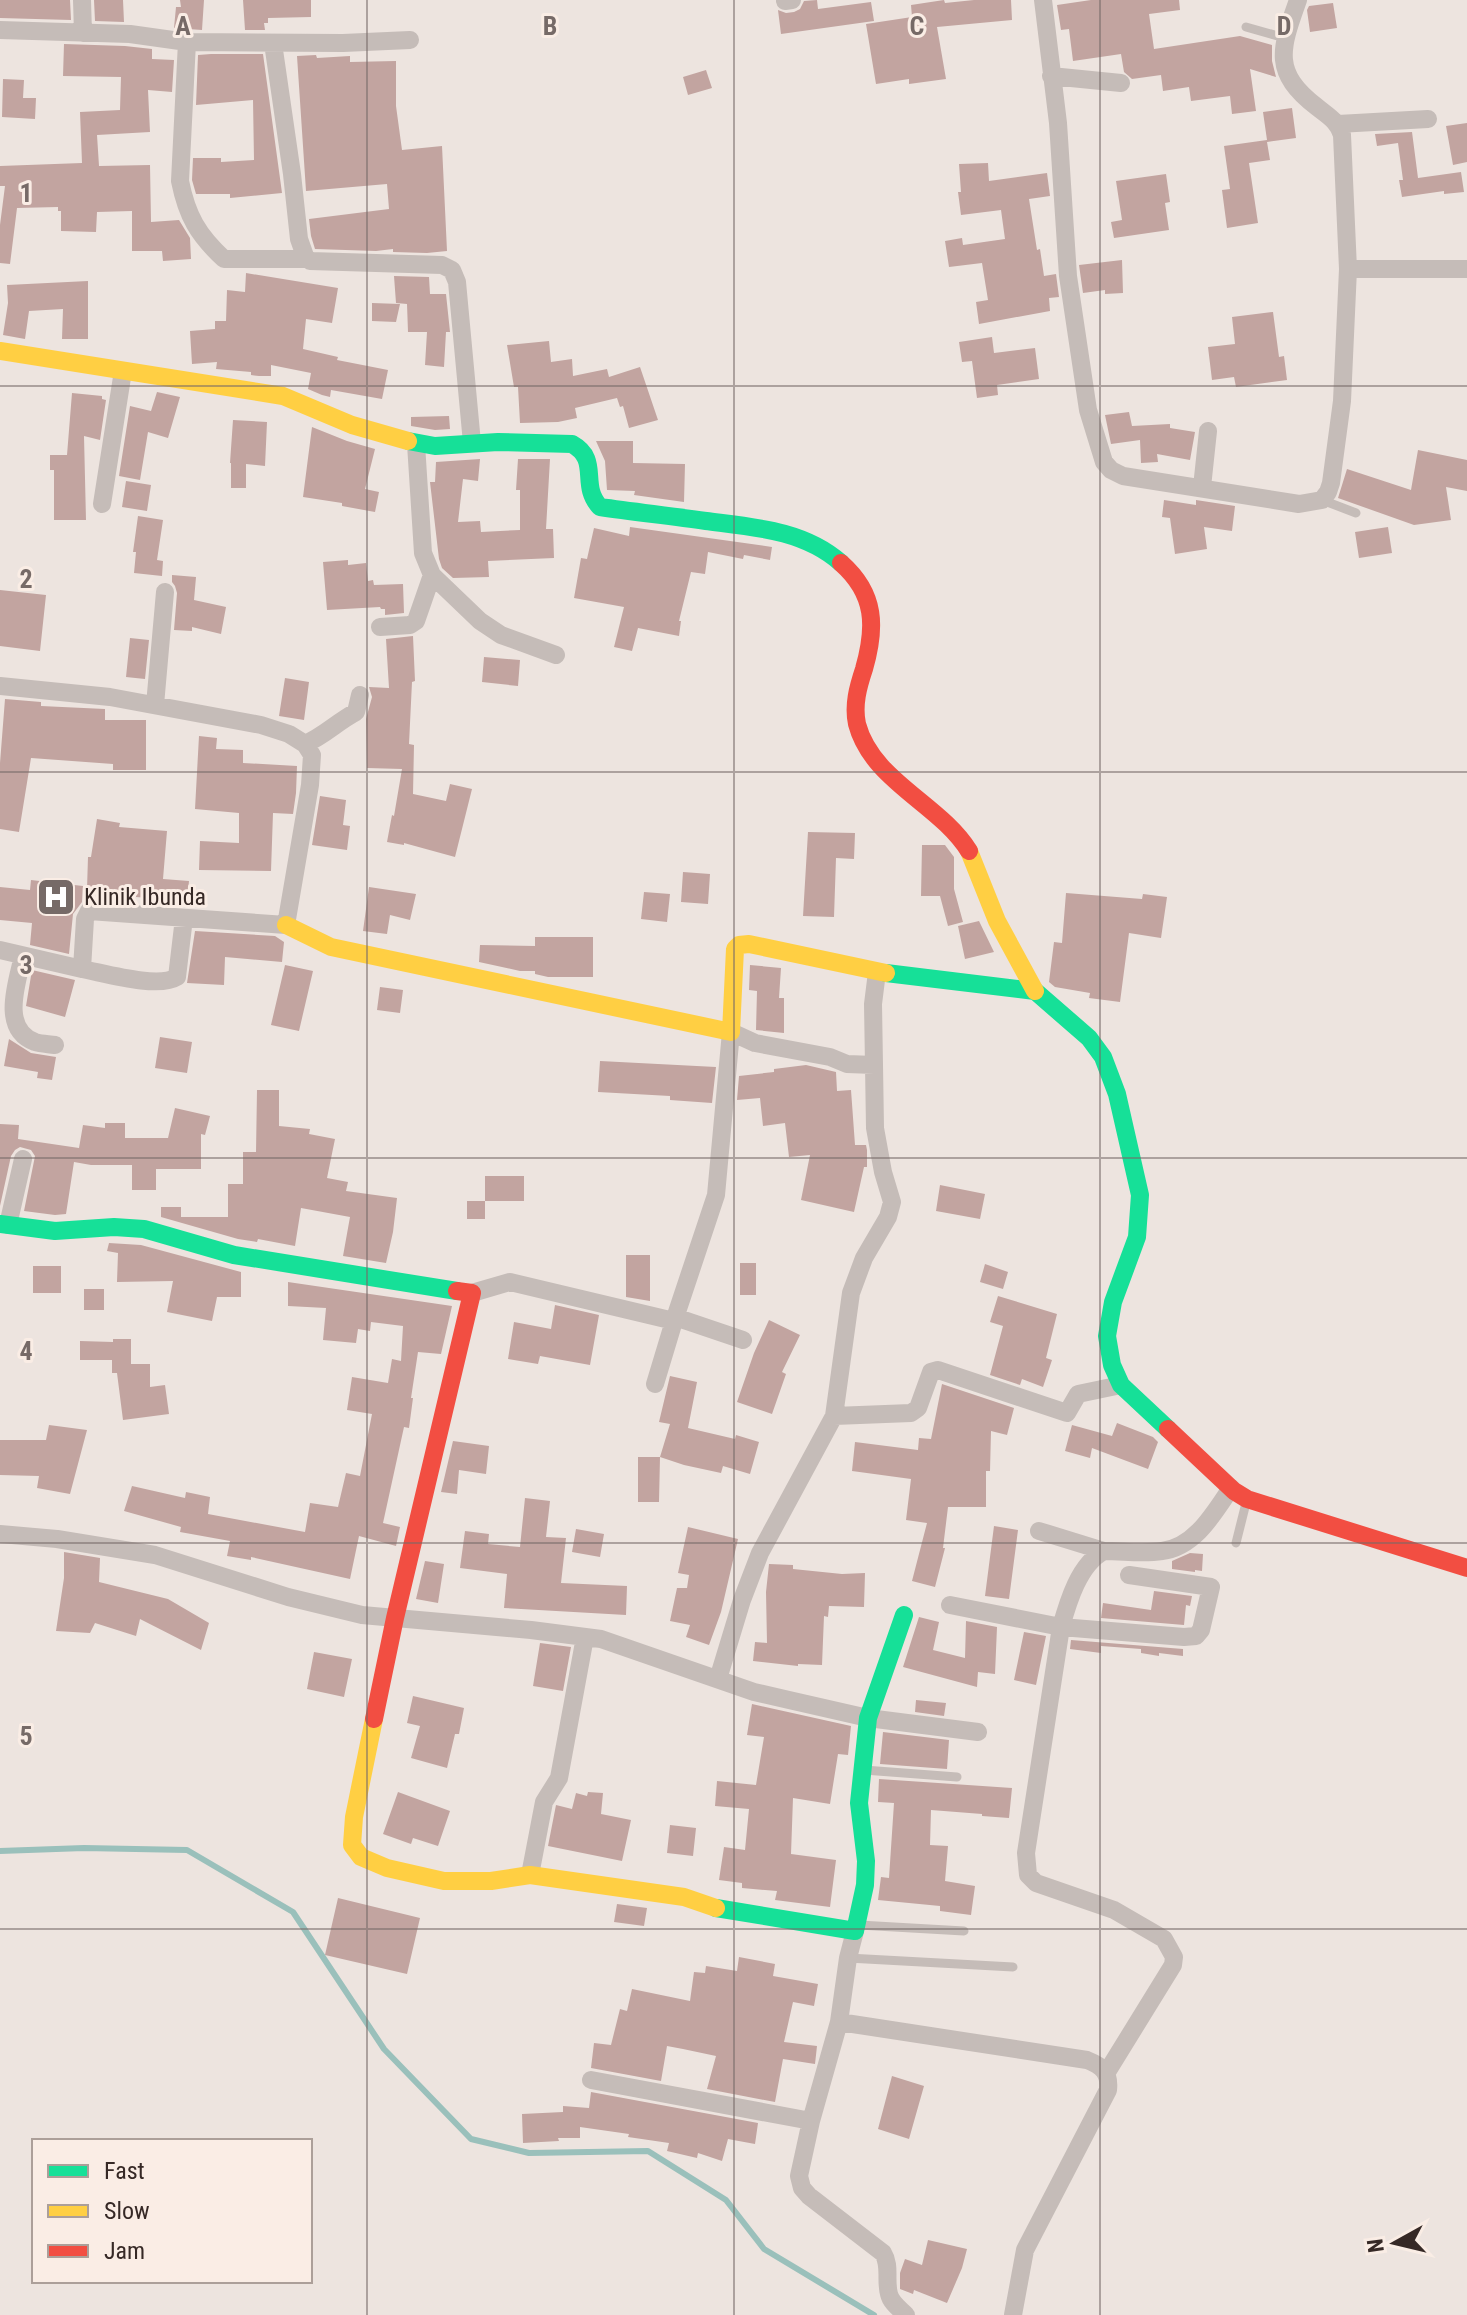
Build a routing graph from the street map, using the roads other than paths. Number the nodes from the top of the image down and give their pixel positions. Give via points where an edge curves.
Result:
1 (82, 0) edge
2 (792, 0) edge
3 (1043, 0) edge
4 (1298, 0) edge
5 (785, 1) edge
6 (1246, 27) dead end
7 (0, 30) edge
8 (83, 33) junction
9 (1285, 38) junction
10 (410, 40) dead end
11 (187, 42) junction
12 (273, 43) junction
13 (1051, 76) junction
14 (1121, 83) dead end
15 (1428, 119) dead end
16 (1338, 124) junction
17 (306, 259) junction
18 (1348, 269) junction
19 (1467, 269) edge
20 (0, 351) edge
21 (123, 371) junction
22 (1208, 431) dead end
23 (472, 443) junction
24 (416, 444) junction
25 (1202, 487) junction
26 (1322, 500) junction
27 (102, 504) dead end
28 (1356, 513) dead end
29 (432, 575) junction
30 (165, 592) dead end
31 (380, 627) dead end
32 (556, 655) dead end
33 (0, 686) edge
34 (360, 695) dead end
35 (155, 705) junction
36 (305, 744) junction
37 (184, 918) junction
38 (286, 925) junction
39 (0, 950) edge
40 (23, 956) junction
41 (82, 969) junction
42 (877, 972) junction
43 (1035, 991) junction
44 (731, 1032) junction
45 (55, 1045) dead end
46 (874, 1065) junction
47 (23, 1159) dead end
48 (4, 1224) edge
49 (472, 1293) junction
50 (675, 1319) junction
51 (743, 1340) dead end
52 (655, 1384) dead end
53 (1121, 1385) junction
54 (834, 1416) junction
55 (1231, 1488) junction
56 (1247, 1499) junction
57 (1039, 1531) dead end
58 (0, 1534) edge
59 (1236, 1543) dead end
60 (1104, 1551) junction
61 (1467, 1568) edge
62 (1129, 1575) dead end
63 (950, 1605) dead end
64 (904, 1615) dead end
65 (395, 1618) junction
66 (1061, 1627) junction
67 (585, 1637) junction
68 (718, 1679) junction
69 (868, 1718) junction
70 (978, 1732) dead end
71 (861, 1770) junction
72 (957, 1777) dead end
73 (530, 1875) junction
74 (856, 1928) junction
75 (964, 1931) dead end
76 (848, 1958) junction
77 (1013, 1967) dead end
78 (839, 2022) junction
79 (1107, 2072) junction
80 (591, 2080) dead end
81 (811, 2121) junction
82 (906, 2315) edge
83 (1013, 2315) edge

1 - 8 street
2 - 5 street
3 - 13 street
4 - 9 street
6 - 9 lane
7 - 8 street
8 - 11 street
9 - 16 street via 1284,58 1293,86
10 - 12 street
11 - 12 street
11 - 17 street via 180,181 197,230 224,259
12 - 17 street
13 - 14 street
13 - 25 street via 1068,276 1098,447 1117,474
15 - 16 street
16 - 18 street
17 - 23 street via 442,265 452,270
18 - 19 street
18 - 26 street via 1342,401 1331,483
20 - 21 street
21 - 24 street via 283,396
21 - 27 street
22 - 25 street
23 - 24 street
23 - 43 street via 580,446 589,463 590,496 600,507 778,530 824,547 840,559 870,603 870,651 855,695 857,726 886,771 961,839 978,865 1004,937
24 - 29 street via 423,553
25 - 26 street via 1299,504
26 - 28 lane
29 - 31 street via 416,621
29 - 32 street via 501,635
30 - 35 street
33 - 35 street
34 - 36 street via 356,712
35 - 36 street via 261,725
36 - 38 street via 312,755 310,785
37 - 38 street
37 - 41 street via 89,911
37 - 41 street via 177,977 172,980
38 - 44 street via 331,947
39 - 40 street
40 - 41 street
40 - 45 street via 12,1016 23,1035
42 - 43 street
42 - 44 street via 739,945 734,955
42 - 46 street
43 - 53 street via 1103,1057 1134,1163 1140,1195 1137,1237 1113,1302 1107,1336
44 - 46 street via 755,1043
44 - 50 street via 716,1195
46 - 54 street via 875,1128 892,1202 851,1293
47 - 48 street
48 - 49 street via 55,1231 144,1229 234,1255
49 - 50 street via 510,1282
49 - 65 street
50 - 51 street
50 - 52 street
53 - 54 street via 1078,1394 1067,1413 938,1370 931,1372 918,1408 911,1413
53 - 55 street
54 - 68 street via 760,1553
55 - 56 street
55 - 60 street via 1179,1547
56 - 59 lane
56 - 61 street
57 - 60 street
58 - 65 street via 155,1555 288,1597
60 - 66 street via 1078,1583
62 - 66 street via 1211,1587 1196,1636
63 - 66 street
64 - 69 street
65 - 67 street
65 - 73 street via 352,1845 361,1857 387,1868 444,1881
66 - 79 street via 1026,1853 1028,1875 1036,1883 1114,1910 1164,1939 1174,1957
67 - 68 street
67 - 73 street via 559,1778 544,1802
68 - 69 street
69 - 70 street
69 - 71 street
71 - 72 lane
71 - 74 street via 866,1861
73 - 74 street
74 - 75 lane
74 - 76 street
76 - 77 lane
76 - 78 street
78 - 79 street via 1087,2060
78 - 81 street
79 - 83 street via 1108,2090 1025,2250
80 - 81 street
81 - 82 street via 799,2176 802,2188 883,2253 889,2294

